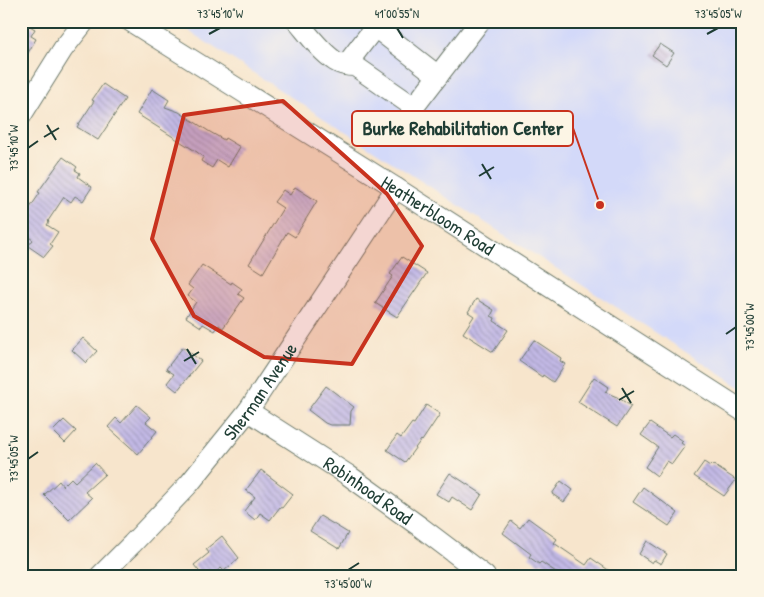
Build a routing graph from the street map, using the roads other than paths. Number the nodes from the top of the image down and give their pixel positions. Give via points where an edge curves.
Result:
1 (85, 21) edge
2 (130, 21) edge
3 (297, 21) edge
4 (480, 21) edge
5 (346, 65) junction
6 (438, 76) junction
7 (21, 116) edge
8 (396, 188) junction
9 (248, 411) junction
10 (743, 411) edge
11 (100, 576) edge
12 (485, 576) edge

1 - 7 street via 63,49
2 - 8 street, Heatherbloom Road
3 - 5 street via 319,47 336,62
4 - 6 street
5 - 6 street via 355,66 414,107
5 - 6 street via 375,27
8 - 9 street, Sherman Avenue
8 - 10 street, Heatherbloom Road
9 - 11 street, Sherman Avenue via 189,484
9 - 12 street, Robinhood Road via 348,475

